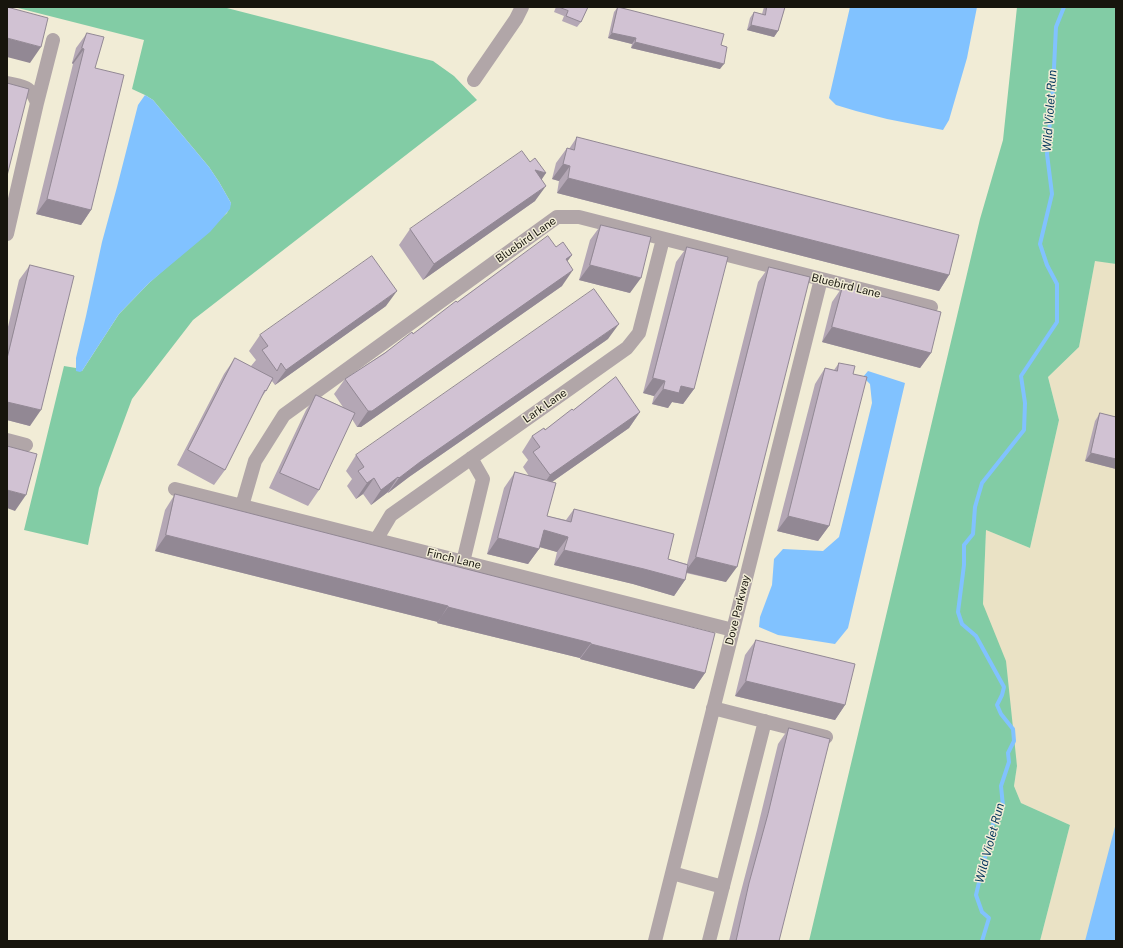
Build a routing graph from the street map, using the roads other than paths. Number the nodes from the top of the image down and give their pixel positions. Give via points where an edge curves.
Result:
1 (522, 7) edge
2 (53, 40) dead end
3 (474, 80) dead end
4 (7, 83) edge
5 (37, 103) junction
6 (8, 228) edge
7 (663, 239) junction
8 (821, 279) junction
9 (931, 307) dead end
10 (7, 440) edge
11 (26, 445) dead end
12 (471, 458) junction
13 (175, 489) dead end
14 (242, 506) junction
15 (376, 540) junction
16 (463, 562) junction
17 (733, 630) junction
18 (713, 708) junction
19 (765, 721) junction
20 (826, 737) edge
21 (672, 873) junction
22 (722, 887) junction
23 (654, 941) edge
24 (709, 941) edge

1 - 3 street
2 - 5 street
4 - 5 street via 28,88 34,93
5 - 6 street
7 - 8 street, Bluebird Lane
7 - 12 street, Lark Lane via 639,333 627,348
7 - 14 street, Bluebird Lane via 579,217 557,217 284,415 255,461
8 - 9 street, Bluebird Lane
8 - 17 street, Dove Parkway
10 - 11 street
12 - 15 street, Lark Lane via 391,515
12 - 16 street via 483,479
13 - 14 street, Finch Lane
14 - 15 street, Finch Lane
15 - 16 street, Finch Lane
16 - 17 street, Finch Lane
17 - 18 street, Dove Parkway
18 - 19 street
18 - 21 street, Dove Parkway
19 - 20 street
19 - 22 street
21 - 22 street
21 - 23 street, Dove Parkway
22 - 24 street

